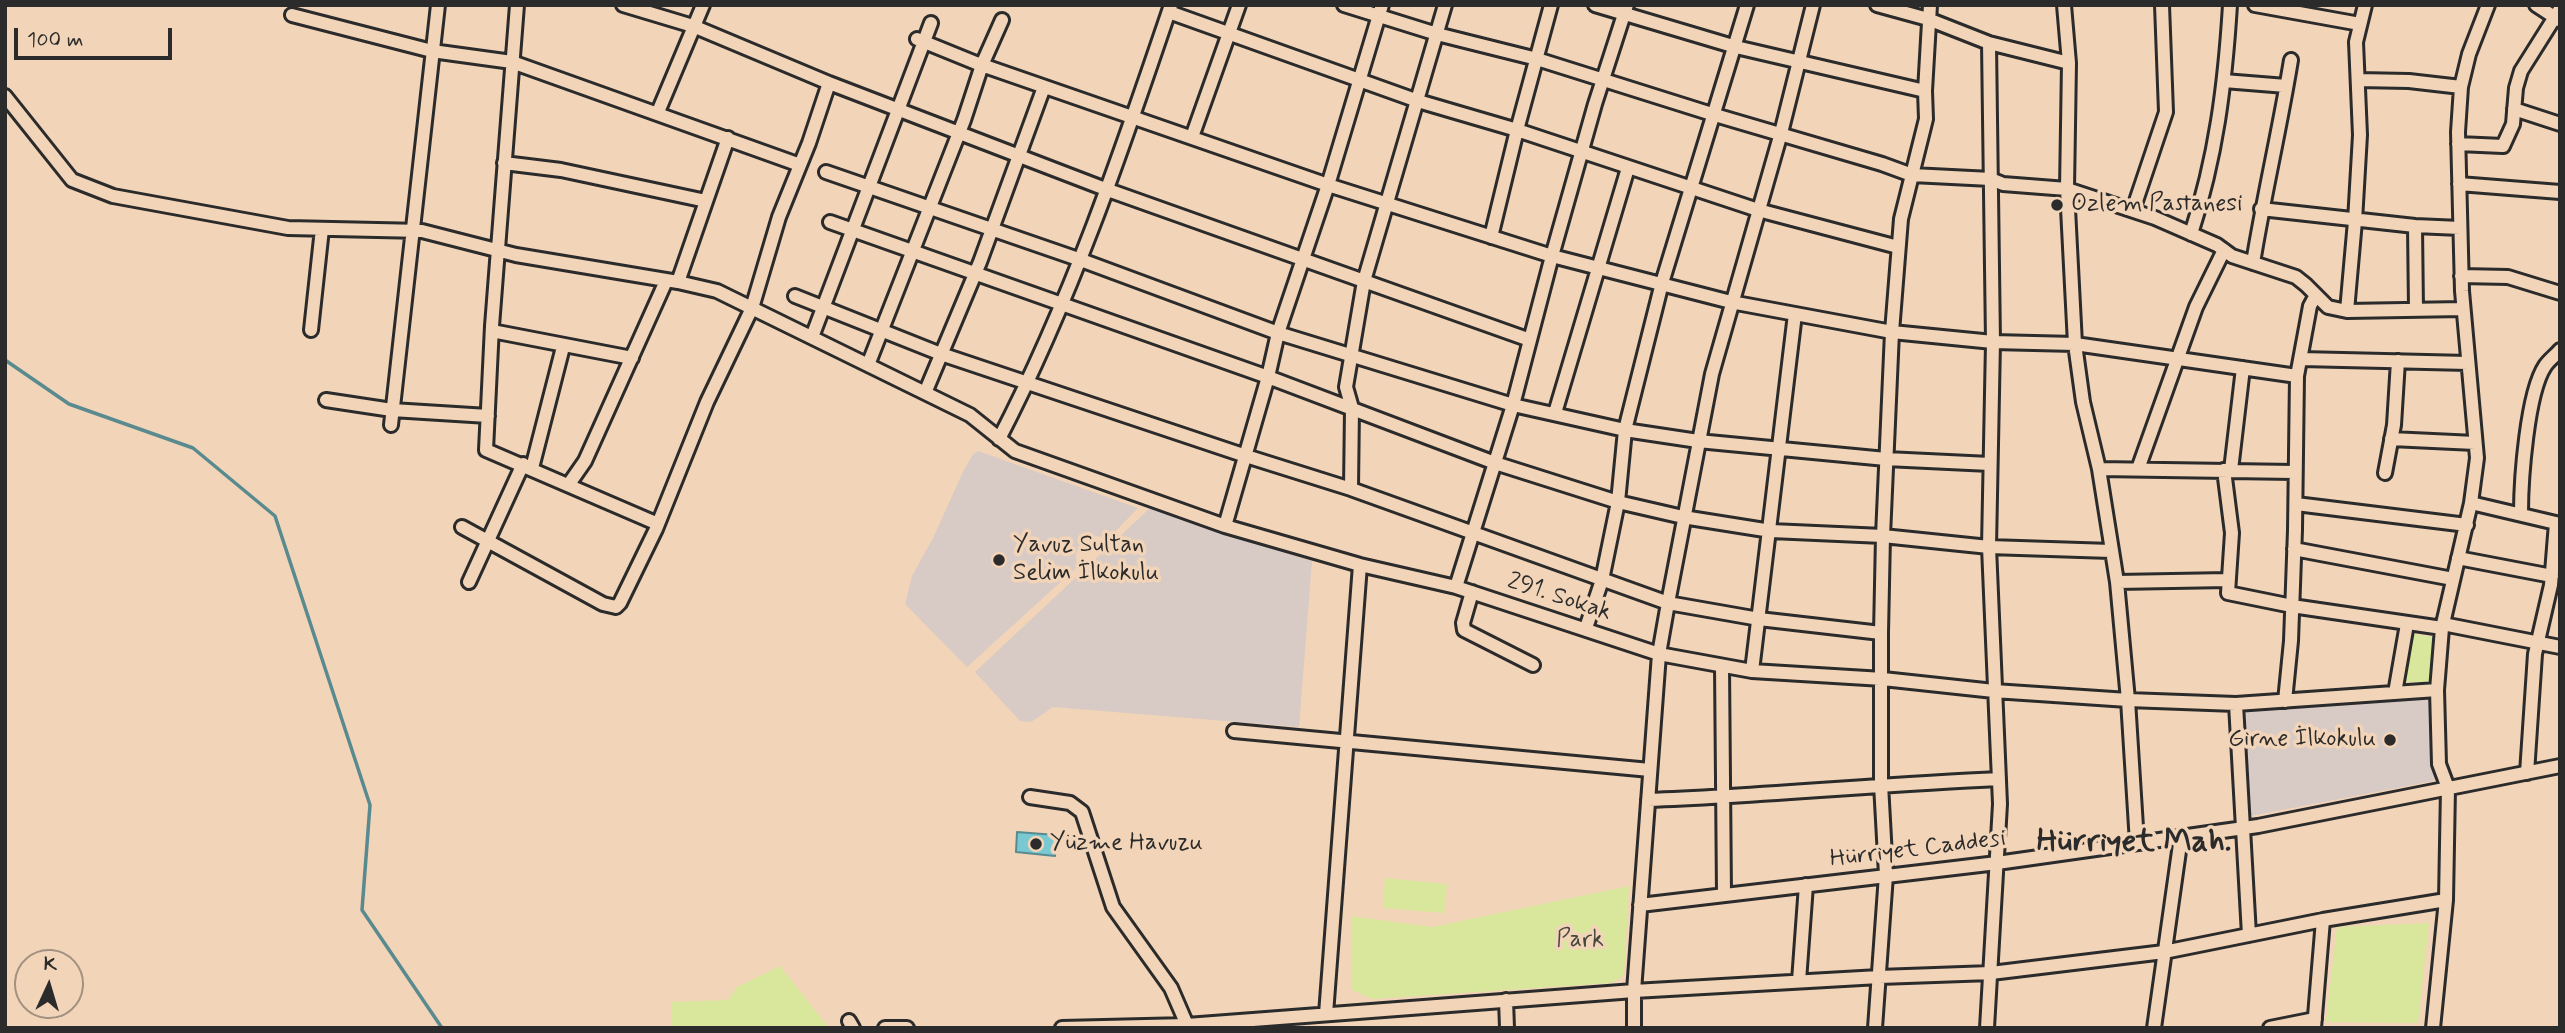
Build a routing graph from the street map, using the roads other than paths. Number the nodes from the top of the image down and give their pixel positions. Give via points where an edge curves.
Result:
1 (438, 5) edge
2 (517, 5) edge
3 (623, 5) edge
4 (703, 5) edge
5 (1239, 5) edge
6 (1345, 5) edge
7 (1445, 5) edge
8 (1551, 5) edge
9 (1595, 5) edge
10 (1747, 5) edge
11 (1812, 5) edge
12 (1877, 5) edge
13 (1930, 5) edge
14 (2064, 5) edge
15 (2162, 5) edge
16 (2230, 5) edge
17 (2365, 5) edge
18 (2488, 5) edge
19 (2536, 5) edge
20 (2264, 6) edge
21 (1170, 8) edge
22 (1626, 9) edge
23 (1380, 10) edge
24 (292, 15) dead end
25 (2558, 15) edge
26 (1928, 19) junction
27 (1002, 20) dead end
28 (931, 23) dead end
29 (2360, 24) junction
30 (693, 26) junction
31 (1437, 34) junction
32 (1229, 35) junction
33 (920, 40) junction
34 (1989, 43) junction
35 (1736, 47) junction
36 (432, 51) junction
37 (1537, 59) junction
38 (2291, 60) dead end
39 (512, 62) junction
40 (1798, 62) junction
41 (2069, 63) junction
42 (982, 65) junction
43 (1603, 80) junction
44 (2358, 80) junction
45 (1358, 81) junction
46 (2224, 81) junction
47 (829, 83) junction
48 (2286, 86) junction
49 (1044, 87) junction
50 (2461, 87) junction
51 (1925, 91) junction
52 (5, 96) edge
53 (1418, 101) junction
54 (2514, 109) junction
55 (899, 111) junction
56 (657, 112) junction
57 (1715, 115) junction
58 (1133, 118) junction
59 (2560, 124) edge
60 (1517, 130) junction
61 (1781, 133) junction
62 (958, 134) junction
63 (1192, 136) junction
64 (728, 138) junction
65 (2458, 144) junction
66 (1582, 152) junction
67 (1019, 157) junction
68 (504, 163) junction
69 (800, 164) junction
70 (1628, 168) junction
71 (826, 172) dead end
72 (1912, 175) junction
73 (1991, 179) junction
74 (2459, 184) junction
75 (1328, 185) junction
76 (869, 187) junction
77 (1691, 189) junction
78 (2067, 189) junction
79 (1108, 190) junction
80 (2560, 191) edge
81 (706, 201) junction
82 (1386, 204) junction
83 (928, 208) junction
84 (2261, 209) junction
85 (1758, 210) junction
86 (2133, 210) junction
87 (2356, 221) junction
88 (830, 222) dead end
89 (2414, 226) junction
90 (2460, 228) junction
91 (322, 229) junction
92 (992, 229) junction
93 (853, 230) junction
94 (412, 231) junction
95 (2191, 234) junction
96 (1492, 237) junction
97 (1898, 247) junction
98 (911, 250) junction
99 (2224, 250) junction
100 (498, 251) junction
101 (1552, 256) junction
102 (1303, 259) junction
103 (1081, 260) junction
104 (2253, 263) junction
105 (1599, 268) junction
106 (975, 272) junction
107 (2462, 276) junction
108 (672, 281) junction
109 (1364, 281) junction
110 (1662, 283) junction
111 (2560, 293) edge
112 (2316, 295) junction
113 (795, 296) dead end
114 (1731, 302) junction
115 (1061, 304) junction
116 (824, 307) junction
117 (752, 308) junction
118 (2463, 309) junction
119 (2416, 310) junction
120 (2347, 311) junction
121 (1795, 314) junction
122 (311, 330) dead end
123 (492, 331) junction
124 (883, 331) junction
125 (1892, 332) junction
126 (1278, 333) junction
127 (812, 337) junction
128 (1530, 340) junction
129 (1993, 342) junction
130 (2074, 344) junction
131 (563, 346) junction
132 (2560, 350) edge
133 (942, 354) junction
134 (1351, 355) junction
135 (632, 358) junction
136 (2177, 358) junction
137 (2301, 359) junction
138 (2398, 361) junction
139 (2468, 363) junction
140 (868, 365) junction
141 (2243, 368) junction
142 (2297, 376) junction
143 (1268, 377) junction
144 (1029, 382) junction
145 (925, 393) junction
146 (327, 400) dead end
147 (1513, 405) junction
148 (1352, 408) junction
149 (392, 410) junction
150 (1555, 413) junction
151 (488, 416) junction
152 (391, 425) dead end
153 (1625, 429) junction
154 (999, 439) junction
155 (2391, 439) junction
156 (1698, 441) junction
157 (2475, 443) junction
158 (1779, 450) junction
159 (1246, 456) junction
160 (1886, 459) junction
161 (1495, 463) junction
162 (1990, 464) junction
163 (528, 466) junction
164 (2099, 469) junction
165 (2138, 469) junction
166 (2228, 470) junction
167 (2294, 472) junction
168 (2385, 473) dead end
169 (569, 484) junction
170 (1351, 489) junction
171 (1618, 502) junction
172 (2471, 503) junction
173 (2296, 504) junction
174 (2521, 513) junction
175 (1684, 517) junction
176 (2558, 523) edge
177 (658, 524) junction
178 (2467, 525) junction
179 (1225, 526) junction
180 (462, 527) dead end
181 (1771, 531) junction
182 (1473, 533) junction
183 (1883, 536) junction
184 (486, 541) junction
185 (1989, 547) junction
186 (2294, 549) junction
187 (2111, 551) junction
188 (2458, 558) junction
189 (1360, 565) junction
190 (2552, 576) junction
191 (2453, 579) junction
192 (1602, 580) junction
193 (2228, 580) junction
194 (469, 582) dead end
195 (2117, 582) junction
196 (1456, 587) junction
197 (1472, 592) junction
198 (1668, 603) junction
199 (2292, 606) junction
200 (1759, 619) junction
201 (2407, 624) junction
202 (2442, 626) junction
203 (1586, 628) junction
204 (1881, 633) junction
205 (2537, 644) junction
206 (2560, 647) edge
207 (1659, 654) junction
208 (1533, 666) dead end
209 (1722, 666) junction
210 (1752, 671) junction
211 (1883, 679) junction
212 (2437, 690) junction
213 (1994, 691) junction
214 (2395, 693) junction
215 (2128, 700) junction
216 (2285, 701) junction
217 (2236, 704) junction
218 (1234, 731) dead end
219 (1348, 741) junction
220 (2560, 766) edge
221 (1650, 770) junction
222 (2527, 772) junction
223 (1999, 779) junction
224 (1881, 785) junction
225 (2448, 788) junction
226 (1030, 797) dead end
227 (1724, 797) junction
228 (1648, 800) junction
229 (2242, 828) junction
230 (2181, 836) junction
231 (2137, 842) junction
232 (1997, 863) junction
233 (1886, 875) junction
234 (1806, 885) junction
235 (1724, 894) junction
236 (2446, 900) junction
237 (1640, 905) junction
238 (2323, 920) junction
239 (2249, 935) junction
240 (2164, 952) junction
241 (1991, 973) junction
242 (1879, 977) junction
243 (1800, 981) junction
244 (1634, 991) junction
245 (1506, 1000) junction
246 (1326, 1014) junction
247 (1290, 1022) edge
248 (2314, 1023) edge
249 (1187, 1025) junction
250 (1203, 1026) edge
251 (885, 1028) edge
252 (907, 1028) edge
253 (1062, 1028) edge
254 (1507, 1028) edge
255 (1634, 1028) edge
256 (1875, 1028) edge
257 (1987, 1028) edge
258 (2154, 1028) edge
259 (2270, 1028) edge
260 (2433, 1028) edge

1 - 36 street
2 - 39 street
3 - 30 street
4 - 30 street
5 - 32 street
6 - 23 street
7 - 31 street
8 - 37 street
9 - 22 street
10 - 35 street
11 - 40 street
12 - 26 street
13 - 26 street
14 - 41 street
15 - 86 street via 2166,112
16 - 46 street
17 - 29 street
18 - 50 street
19 - 25 street
20 - 29 street
21 - 32 street
21 - 58 street
22 - 35 street
22 - 43 street
23 - 31 street
23 - 45 street
24 - 36 street
25 - 54 street via 2521,71
26 - 34 street
26 - 51 street
27 - 42 street
28 - 33 street
29 - 44 street
30 - 47 street
30 - 56 street
31 - 37 street
31 - 53 street
32 - 45 street
32 - 63 street
33 - 42 street
33 - 55 street
34 - 41 street
34 - 73 street
35 - 40 street
35 - 57 street
36 - 39 street
36 - 94 street
37 - 43 street
37 - 60 street
38 - 48 street
39 - 56 street
39 - 68 street
40 - 51 street
40 - 61 street
41 - 78 street
42 - 49 street
42 - 62 street
43 - 57 street
43 - 66 street
44 - 50 street
44 - 87 street
45 - 53 street
45 - 75 street
46 - 48 street
46 - 95 street via 2212,164
47 - 55 street
47 - 69 street
48 - 84 street
49 - 58 street
49 - 67 street
50 - 65 street
51 - 72 street via 1926,119
52 - 91 street, 291. Sokak via 72,180 113,196 288,228
53 - 60 street
53 - 82 street
54 - 59 street
54 - 65 street via 2503,146
55 - 62 street
55 - 76 street
56 - 64 street
57 - 61 street
57 - 77 street
58 - 63 street
58 - 79 street
60 - 66 street
60 - 96 street
61 - 72 street
61 - 85 street
62 - 67 street
62 - 83 street
63 - 75 street
64 - 69 street
64 - 81 street
65 - 74 street
66 - 70 street
66 - 101 street
67 - 79 street
67 - 92 street
68 - 81 street via 561,170
68 - 100 street
69 - 117 street
70 - 77 street
70 - 105 street
71 - 76 street
72 - 73 street
72 - 97 street
73 - 78 street
73 - 129 street
74 - 80 street
74 - 90 street
75 - 82 street
75 - 102 street
76 - 83 street
76 - 93 street
77 - 85 street
77 - 110 street
78 - 86 street
78 - 130 street
79 - 102 street
79 - 103 street
81 - 108 street
82 - 96 street
82 - 109 street
83 - 92 street
83 - 98 street
84 - 87 street
84 - 104 street
85 - 97 street
85 - 114 street
86 - 95 street
87 - 89 street
87 - 120 street
88 - 93 street
89 - 90 street
89 - 119 street
90 - 107 street
91 - 94 street, 291. Sokak
91 - 122 street
92 - 103 street
92 - 106 street
93 - 98 street
93 - 116 street
94 - 100 street, 291. Sokak
94 - 149 street
95 - 99 street
96 - 101 street
97 - 125 street
98 - 106 street
98 - 124 street
99 - 104 street
99 - 136 street
100 - 108 street, 291. Sokak
100 - 123 street
101 - 105 street
101 - 128 street
102 - 109 street
102 - 126 street
103 - 115 street
103 - 126 street
104 - 112 street via 2296,277
105 - 110 street
105 - 150 street
106 - 115 street
106 - 133 street
107 - 111 street via 2508,277
107 - 118 street
108 - 117 street, 291. Sokak via 717,291
108 - 135 street
109 - 128 street
109 - 134 street
110 - 114 street
110 - 153 street
112 - 120 street via 2328,307
112 - 137 street
113 - 116 street
114 - 121 street
114 - 156 street
115 - 143 street
115 - 144 street
116 - 124 street
116 - 127 street
117 - 127 street, 291. Sokak
117 - 177 street via 707,402
118 - 119 street
118 - 139 street
119 - 120 street
121 - 125 street
121 - 158 street
123 - 131 street
123 - 151 street
124 - 133 street
124 - 140 street
125 - 129 street
125 - 160 street
126 - 134 street
126 - 143 street
127 - 140 street, 291. Sokak
128 - 147 street
129 - 130 street
129 - 162 street
130 - 136 street
130 - 164 street
131 - 135 street
131 - 163 street
132 - 174 street via 2545,366 2530,408
133 - 144 street
133 - 145 street
134 - 147 street
134 - 148 street via 1346,387
135 - 169 street via 585,461
136 - 141 street
136 - 165 street
137 - 138 street
137 - 142 street
138 - 139 street
138 - 155 street
139 - 157 street
140 - 145 street, 291. Sokak
141 - 142 street
141 - 166 street
142 - 167 street
143 - 148 street
143 - 159 street
144 - 154 street
144 - 159 street
145 - 154 street, 291. Sokak via 970,415
146 - 149 street
147 - 150 street
147 - 161 street
148 - 161 street
148 - 170 street
149 - 151 street
149 - 152 street
150 - 153 street
151 - 163 street via 486,450
153 - 156 street
153 - 171 street
154 - 179 street, 291. Sokak via 1016,451
155 - 157 street
155 - 168 street
156 - 158 street
156 - 175 street
157 - 172 street
158 - 160 street
158 - 181 street
159 - 170 street
159 - 179 street
160 - 162 street
160 - 183 street
161 - 171 street
161 - 182 street
162 - 185 street
163 - 169 street
163 - 184 street
164 - 165 street
164 - 187 street
165 - 166 street
166 - 167 street
166 - 193 street via 2232,533
167 - 173 street
169 - 177 street
170 - 182 street
171 - 175 street
171 - 192 street
172 - 174 street
172 - 178 street
173 - 178 street
173 - 186 street
174 - 176 street
175 - 181 street
175 - 198 street
176 - 190 street
177 - 184 street via 616,607
178 - 188 street
179 - 189 street, 291. Sokak
180 - 184 street
181 - 183 street
181 - 200 street
182 - 192 street
182 - 196 street
183 - 185 street
183 - 204 street
184 - 194 street
185 - 187 street
185 - 213 street
186 - 191 street
186 - 199 street
187 - 195 street
188 - 190 street
188 - 191 street
189 - 196 street, 291. Sokak
189 - 219 street
190 - 205 street
191 - 202 street
192 - 198 street
192 - 203 street
193 - 195 street
193 - 199 street via 2228,593 2233,596
195 - 215 street
196 - 197 street, 291. Sokak
197 - 203 street, 291. Sokak
197 - 208 street via 1464,630
198 - 200 street
198 - 207 street
199 - 201 street
199 - 216 street
200 - 204 street
200 - 210 street
201 - 202 street
201 - 214 street
202 - 205 street
202 - 212 street
203 - 207 street, 291. Sokak
204 - 211 street
205 - 206 street
205 - 222 street
207 - 209 street, 291. Sokak
207 - 221 street
209 - 210 street, 291. Sokak
209 - 227 street
210 - 211 street, 291. Sokak
211 - 213 street, 291. Sokak
211 - 224 street
212 - 214 street, 291. Sokak
212 - 225 street via 2439,764
213 - 215 street, 291. Sokak
213 - 223 street
214 - 216 street, 291. Sokak
215 - 217 street, 291. Sokak
215 - 231 street
216 - 217 street, 291. Sokak
217 - 229 street
218 - 219 street
219 - 221 street
219 - 246 street
220 - 222 street, Hürriyet Caddesi
221 - 228 street
222 - 225 street, Hürriyet Caddesi
223 - 224 street
223 - 232 street
224 - 227 street
224 - 233 street
225 - 229 street, Hürriyet Caddesi
225 - 236 street
226 - 249 street via 1070,803 1082,812 1113,907 1171,988
227 - 228 street
227 - 235 street
228 - 237 street
229 - 230 street, Hürriyet Caddesi
229 - 239 street
230 - 231 street, Hürriyet Caddesi
230 - 240 street
231 - 232 street, Hürriyet Caddesi
232 - 233 street, Hürriyet Caddesi
232 - 241 street
233 - 234 street, Hürriyet Caddesi
233 - 242 street
234 - 235 street, Hürriyet Caddesi
234 - 243 street
235 - 237 street, Hürriyet Caddesi
236 - 238 street
236 - 260 street
237 - 244 street
238 - 239 street
238 - 248 street
239 - 240 street
240 - 241 street
240 - 258 street
241 - 242 street
241 - 257 street
242 - 243 street
242 - 256 street
243 - 244 street
244 - 245 street
244 - 255 street
245 - 246 street
245 - 254 street
246 - 247 street
247 - 250 street
248 - 259 street
249 - 250 street
249 - 253 street
251 - 252 street

